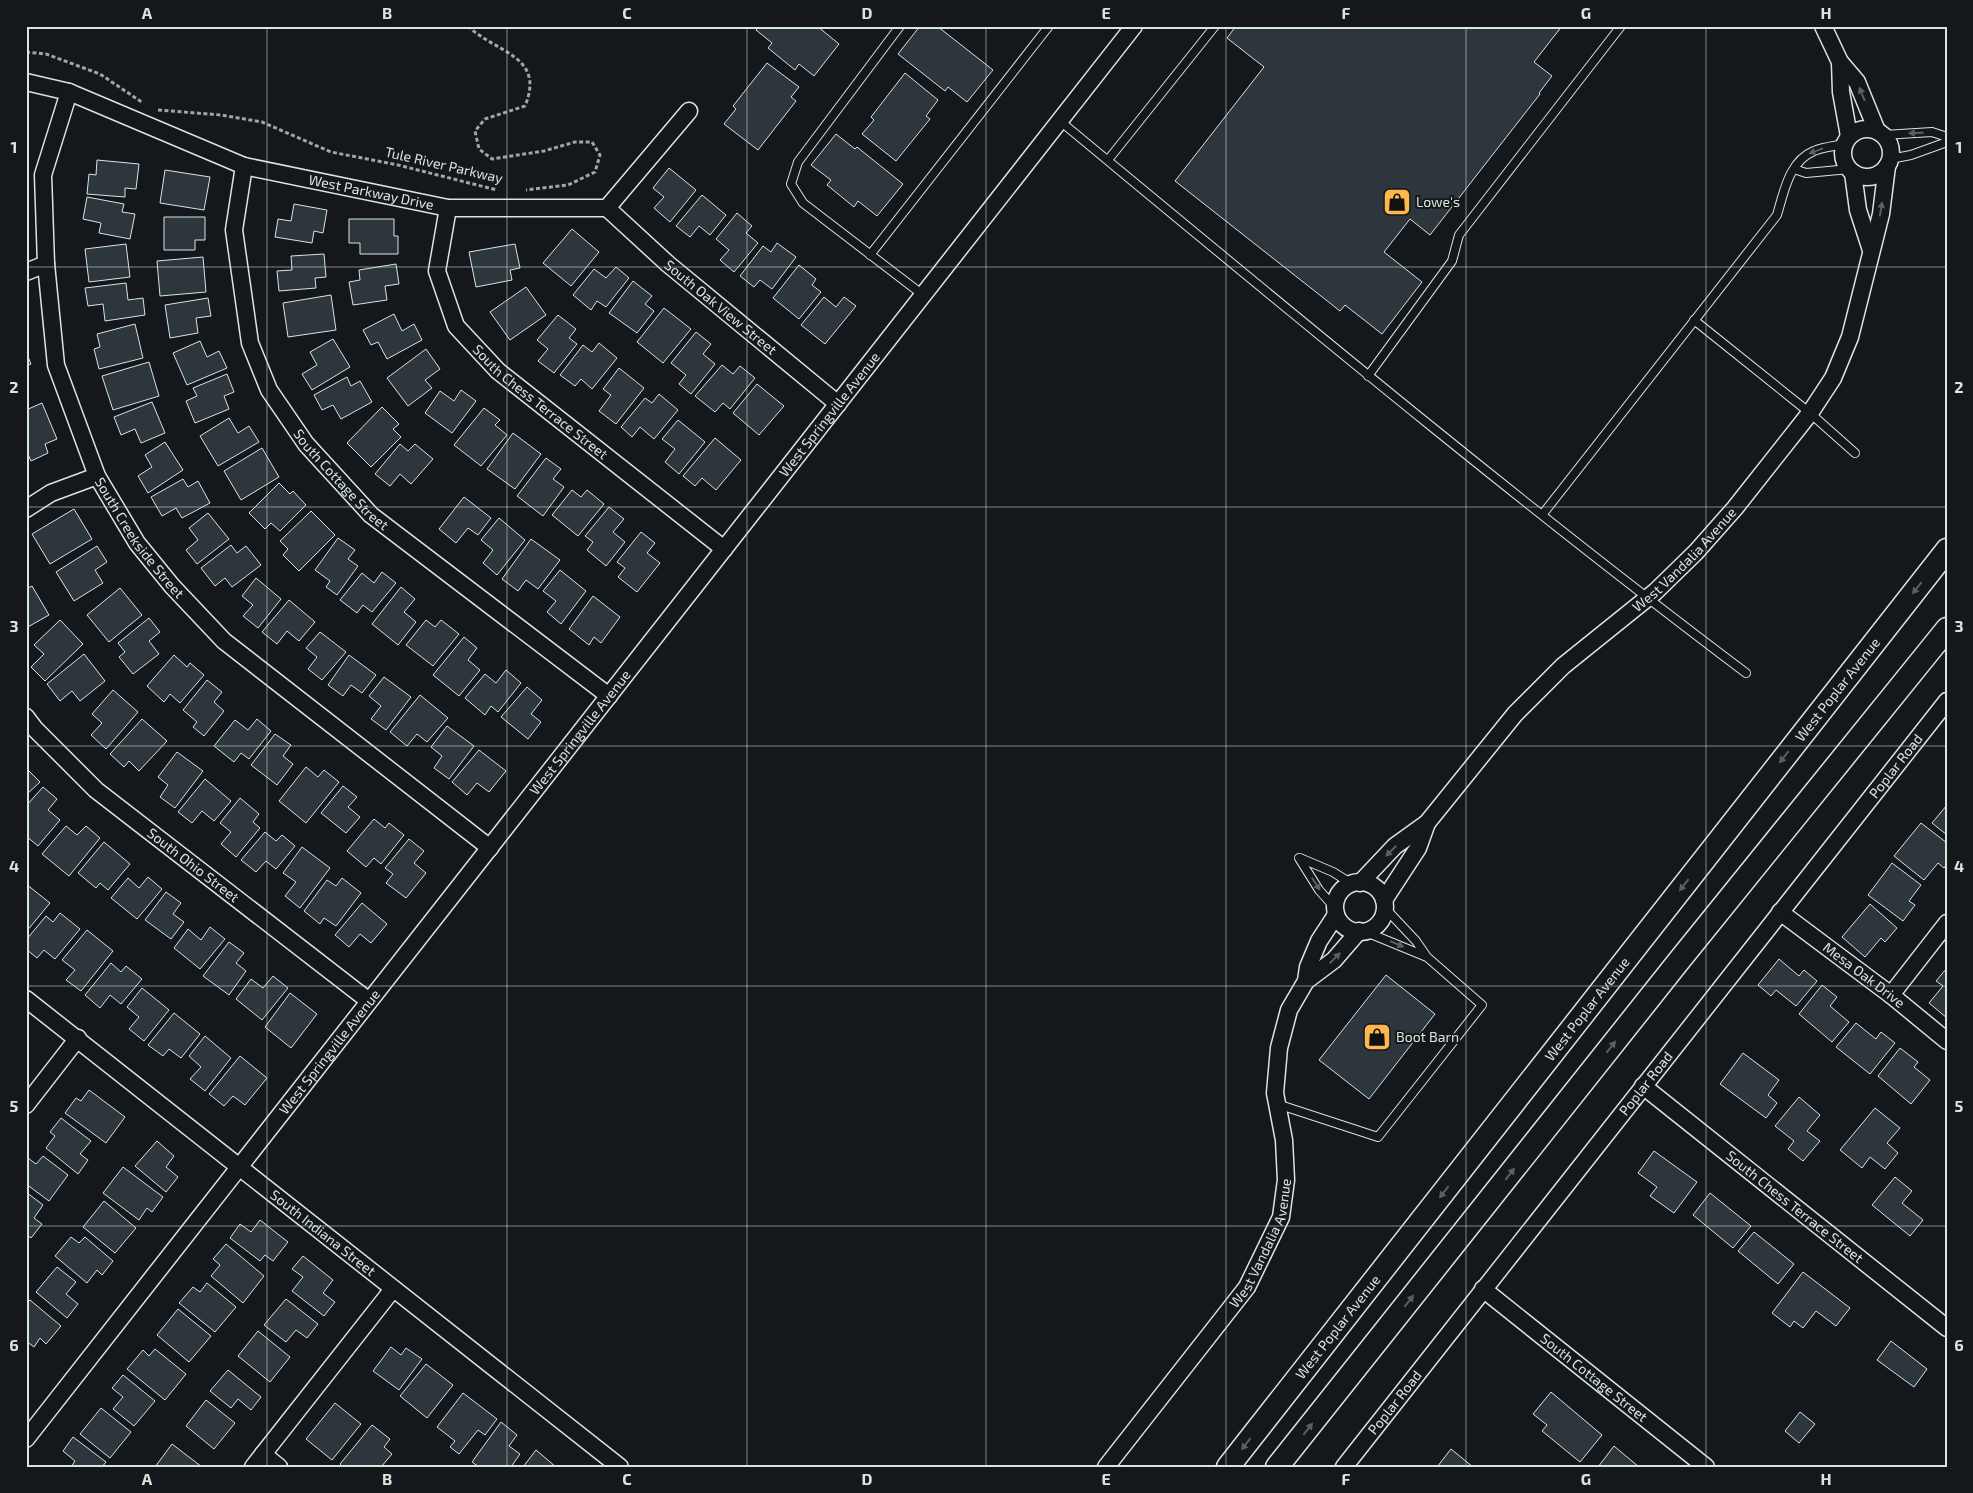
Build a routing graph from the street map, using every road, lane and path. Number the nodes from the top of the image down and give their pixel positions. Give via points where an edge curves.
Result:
1 (468, 26) edge
2 (900, 26) edge
3 (1049, 26) edge
4 (1134, 26) edge
5 (1215, 26) edge
6 (1621, 26) edge
7 (1823, 26) edge
8 (26, 52) edge
9 (1840, 62) junction
10 (26, 82) edge
11 (69, 92) junction
12 (689, 111) dead end
13 (1060, 121) junction
14 (1881, 133) junction
15 (1947, 137) edge
16 (1847, 140) junction
17 (1947, 142) edge
18 (1108, 160) junction
19 (1889, 163) junction
20 (244, 166) junction
21 (1794, 169) junction
22 (1852, 171) junction
23 (524, 190) dead end
24 (506, 192) dead end
25 (448, 208) junction
26 (607, 208) junction
27 (1871, 250) junction
28 (870, 255) junction
29 (46, 264) junction
30 (26, 272) edge
31 (923, 296) junction
32 (1694, 320) junction
33 (1368, 376) junction
34 (838, 404) junction
35 (1810, 413) junction
36 (1855, 453) dead end
37 (97, 476) junction
38 (26, 509) edge
39 (1542, 515) junction
40 (724, 549) junction
41 (1947, 550) edge
42 (1647, 598) junction
43 (1947, 630) edge
44 (1746, 673) dead end
45 (609, 696) junction
46 (1947, 701) edge
47 (26, 716) edge
48 (1427, 823) junction
49 (490, 848) junction
50 (1356, 883) junction
51 (1384, 904) junction
52 (1336, 911) junction
53 (1780, 912) junction
54 (1947, 922) edge
55 (1363, 931) junction
56 (1427, 957) junction
57 (1306, 981) junction
58 (1891, 994) junction
59 (26, 999) edge
60 (369, 1001) junction
61 (78, 1038) junction
62 (1947, 1041) edge
63 (1643, 1086) junction
64 (1277, 1104) junction
65 (26, 1105) edge
66 (240, 1166) junction
67 (393, 1289) junction
68 (1484, 1289) junction
69 (1947, 1328) edge
70 (26, 1439) edge
71 (258, 1461) edge
72 (279, 1467) edge
73 (620, 1467) edge
74 (1106, 1467) edge
75 (1228, 1467) edge
76 (1278, 1467) edge
77 (1344, 1467) edge
78 (1706, 1467) edge

1 - 23 path, Tule River Parkway via 506,51 531,77 532,90 525,106 485,119 475,131 478,149 492,159 544,151 575,142 592,142 600,155 595,172 568,185
2 - 28 lane via 798,162 792,184 802,203
3 - 28 lane
4 - 13 street, West Springville Avenue
5 - 18 lane
6 - 33 lane via 1460,235 1452,262
7 - 9 street
8 - 24 path, Tule River Parkway via 46,54 100,74 133,99 158,110 262,122 330,152
14 -> 9 street via 1858,82
9 - 16 street
10 - 11 street, West Parkway Drive
11 - 20 street, West Parkway Drive
11 - 29 street, South Creekside Street via 44,175
12 - 26 street
13 - 18 lane
13 - 31 street, West Springville Avenue
15 -> 14 lane via 1932,132
14 - 16 street via 1861,129
14 - 19 street via 1891,150
16 -> 21 lane via 1814,151 1802,158
16 - 22 street via 1844,162
17 - 19 lane
18 - 33 lane
19 - 22 street via 1874,176 1859,176
27 -> 19 street, West Vandalia Avenue
20 - 25 street, West Parkway Drive
20 - 45 street, South Cottage Street via 234,230 250,343 269,390 306,444 371,515
21 - 22 lane via 1806,173
21 - 32 lane via 1778,215
22 - 27 street via 1858,210
25 - 26 street, West Parkway Drive
25 - 40 street, South Chess Terrace Street via 437,271 456,326 498,371
26 - 34 street, South Oak View Street via 668,264
27 - 35 street, West Vandalia Avenue via 1850,337 1832,378
28 - 31 lane
29 - 30 street
29 - 37 street, South Creekside Street via 56,365
31 - 34 street, West Springville Avenue
32 - 35 lane
32 - 39 lane
33 - 39 lane
34 - 40 street, West Springville Avenue
35 - 36 lane
35 - 42 street, West Vandalia Avenue via 1735,508 1696,552
37 - 38 street via 51,494
37 - 49 street, South Creekside Street via 137,543 224,641
39 - 42 lane
40 - 45 street, West Springville Avenue
41 -> 75 main road, West Poplar Avenue
42 - 44 lane
42 - 48 street, West Vandalia Avenue via 1563,666 1516,714
76 -> 43 main road via 1672,970
45 - 49 street, West Springville Avenue
46 - 53 street, Poplar Road
47 - 60 street, South Ohio Street via 96,790
48 -> 50 street, West Vandalia Avenue via 1395,846
48 - 51 street, West Vandalia Avenue via 1418,848
49 - 60 street, West Springville Avenue
50 - 51 street via 1375,887
50 - 52 street via 1339,894
50 -> 52 lane via 1300,858
51 - 55 street via 1380,923
51 - 56 lane
52 - 55 street via 1344,927
52 - 57 street, West Vandalia Avenue via 1319,941
53 - 58 street, Mesa Oak Drive
53 - 63 street, Poplar Road
54 - 58 street
55 -> 56 lane
57 -> 55 street, West Vandalia Avenue via 1334,960
56 - 64 lane via 1482,1005 1378,1137
57 - 64 street, West Vandalia Avenue via 1290,1010 1279,1048
58 - 62 street, Mesa Oak Drive
59 - 61 street, South Indiana Street
60 - 66 street, West Springville Avenue
61 - 65 street
61 - 66 street, South Indiana Street
63 - 68 street, Poplar Road
63 - 69 street, South Chess Terrace Street
64 - 74 street, West Vandalia Avenue via 1284,1140 1286,1180 1281,1217 1247,1287
66 - 67 street, South Indiana Street
66 - 70 street, West Springville Avenue
67 - 71 street
67 - 73 street, South Indiana Street
68 - 77 street, Poplar Road
68 - 78 street, South Cottage Street
71 - 72 street

